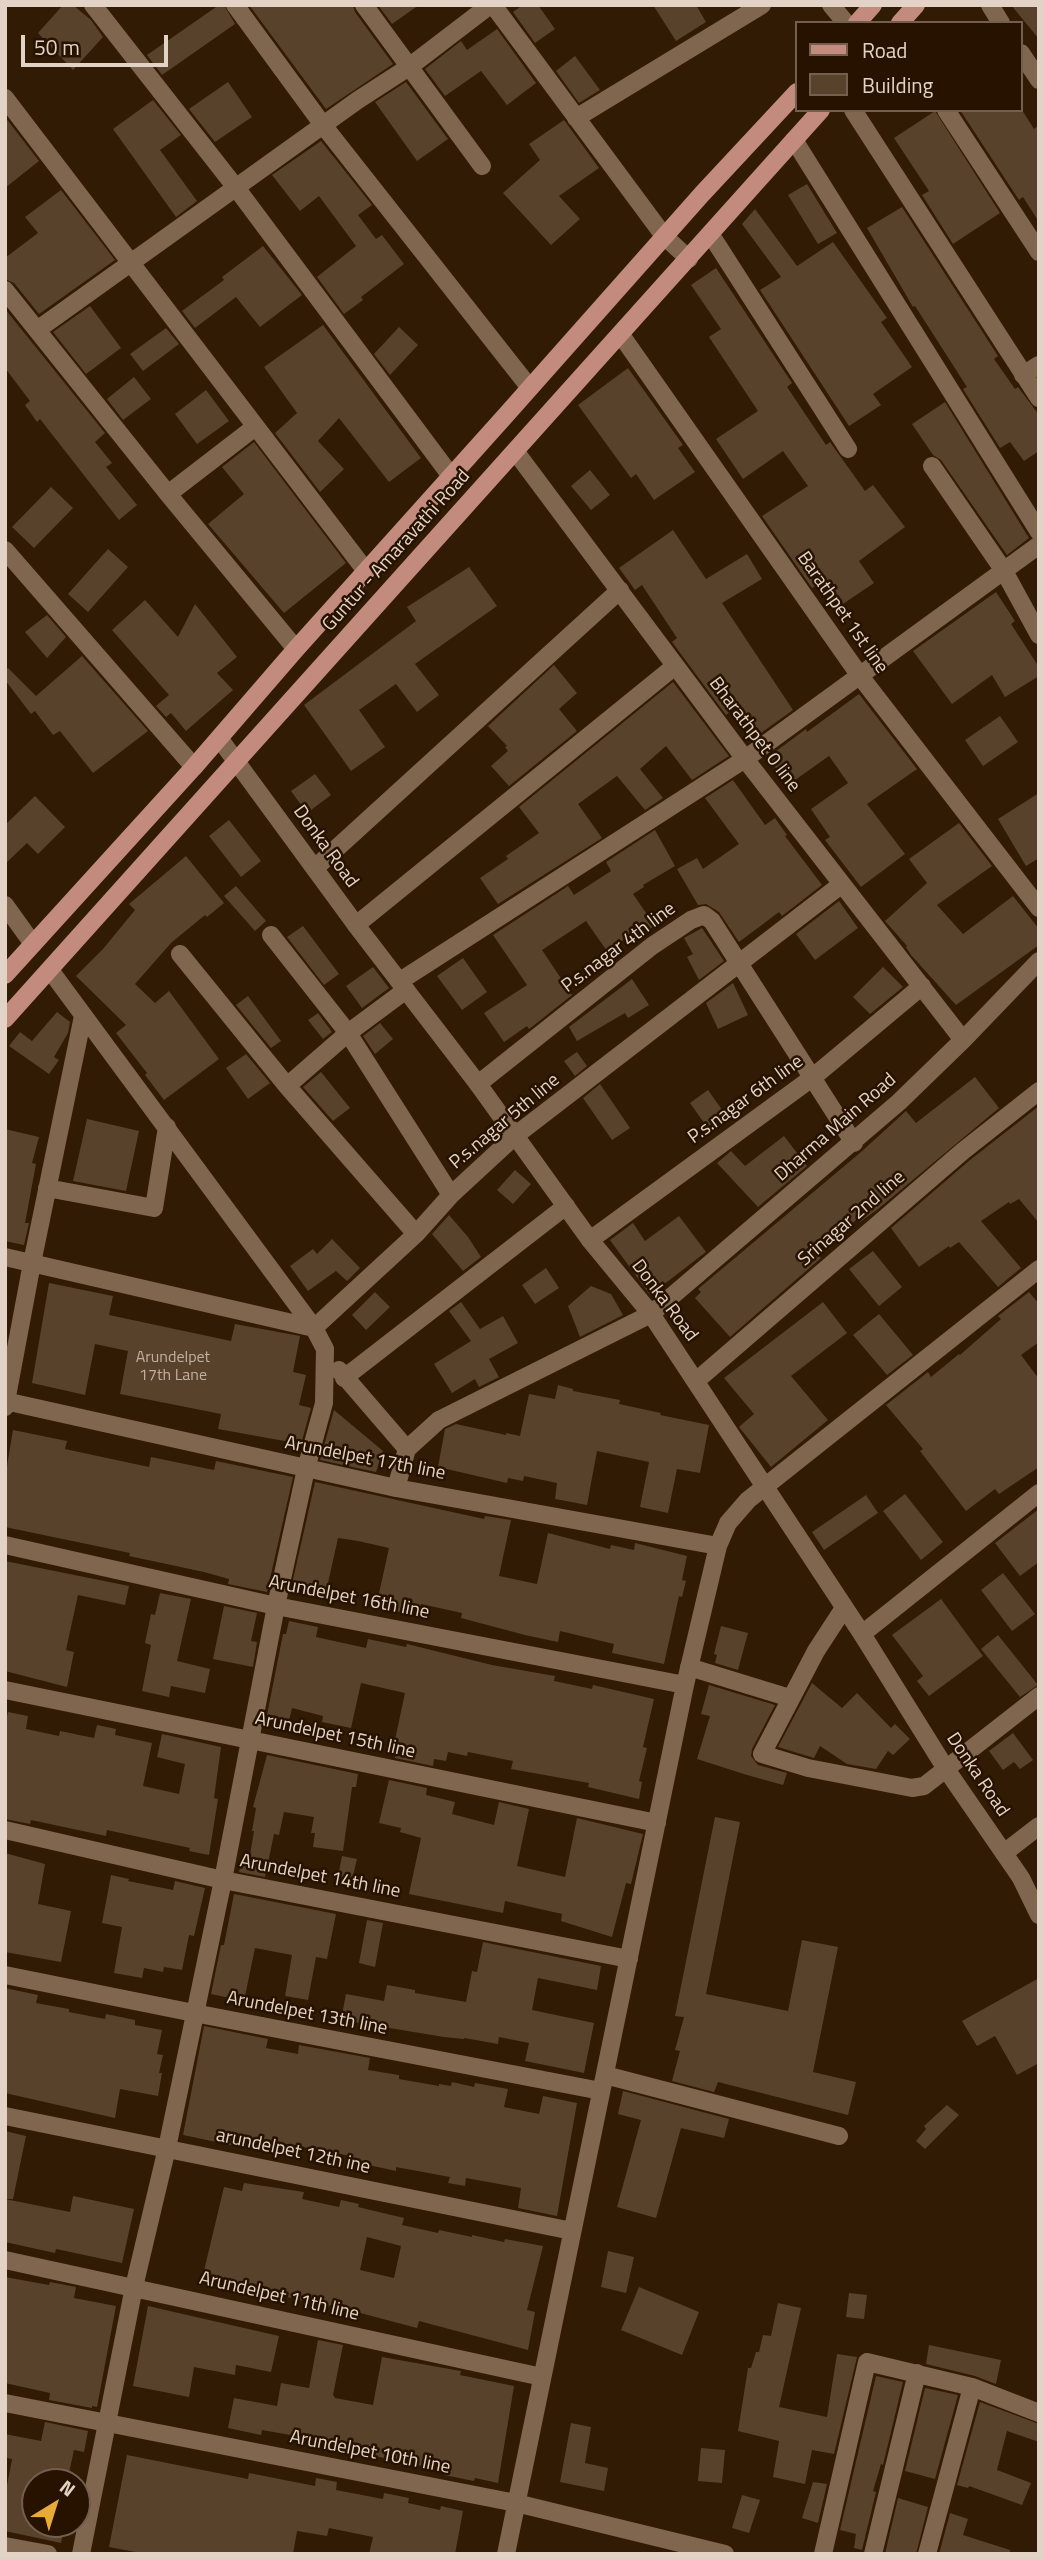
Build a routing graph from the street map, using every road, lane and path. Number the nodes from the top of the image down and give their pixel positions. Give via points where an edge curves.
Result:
1 (93, 5) edge
2 (235, 5) edge
3 (364, 5) edge
4 (492, 5) edge
5 (762, 5) edge
6 (831, 5) edge
7 (873, 5) edge
8 (916, 5) edge
9 (990, 5) edge
10 (844, 21) edge
11 (859, 21) edge
12 (902, 21) edge
13 (1000, 21) edge
14 (1023, 56) edge
15 (409, 67) junction
16 (1039, 80) edge
17 (796, 93) edge
18 (5, 98) edge
19 (819, 112) edge
20 (854, 112) edge
21 (947, 112) edge
22 (576, 118) junction
23 (323, 125) junction
24 (794, 140) junction
25 (482, 166) dead end
26 (237, 189) junction
27 (711, 235) junction
28 (664, 236) junction
29 (1039, 252) edge
30 (689, 259) junction
31 (131, 261) junction
32 (5, 290) edge
33 (37, 330) junction
34 (621, 335) junction
35 (1039, 365) edge
36 (1023, 375) junction
37 (530, 388) junction
38 (1039, 398) edge
39 (256, 427) junction
40 (848, 449) dead end
41 (515, 452) junction
42 (932, 466) dead end
43 (452, 476) junction
44 (168, 494) junction
45 (1039, 532) edge
46 (1039, 545) edge
47 (5, 551) edge
48 (366, 571) junction
49 (1004, 571) junction
50 (621, 590) junction
51 (1039, 635) edge
52 (296, 649) junction
53 (675, 666) junction
54 (860, 676) junction
55 (219, 738) junction
56 (745, 759) junction
57 (236, 760) junction
58 (194, 766) junction
59 (314, 868) junction
60 (842, 884) junction
61 (5, 905) edge
62 (1039, 908) edge
63 (356, 925) junction
64 (271, 935) dead end
65 (33, 944) junction
66 (180, 954) dead end
67 (1039, 961) edge
68 (739, 965) junction
69 (50, 970) junction
70 (5, 975) edge
71 (403, 985) junction
72 (922, 986) junction
73 (83, 1016) junction
74 (5, 1019) edge
75 (348, 1033) junction
76 (964, 1040) junction
77 (812, 1078) junction
78 (478, 1084) junction
79 (287, 1086) junction
80 (1039, 1091) edge
81 (167, 1127) junction
82 (516, 1135) junction
83 (854, 1143) junction
84 (47, 1188) junction
85 (452, 1195) junction
86 (566, 1206) junction
87 (416, 1234) junction
88 (590, 1240) junction
89 (5, 1257) edge
90 (32, 1263) junction
91 (1039, 1269) edge
92 (651, 1314) junction
93 (314, 1328) junction
94 (325, 1349) junction
95 (344, 1378) junction
96 (696, 1381) junction
97 (6, 1404) edge
98 (407, 1449) junction
99 (306, 1469) junction
100 (396, 1488) junction
101 (764, 1488) junction
102 (1039, 1493) edge
103 (5, 1545) edge
104 (718, 1546) junction
105 (276, 1606) junction
106 (844, 1608) junction
107 (862, 1634) junction
108 (687, 1676) junction
109 (5, 1690) edge
110 (1039, 1696) edge
111 (790, 1698) junction
112 (250, 1740) junction
113 (946, 1769) junction
114 (657, 1823) junction
115 (1039, 1826) edge
116 (5, 1830) edge
117 (1004, 1853) junction
118 (223, 1880) junction
119 (1039, 1915) edge
120 (629, 1959) junction
121 (5, 1975) edge
122 (194, 2014) junction
123 (603, 2083) junction
124 (5, 2116) edge
125 (839, 2136) dead end
126 (167, 2148) junction
127 (572, 2231) junction
128 (5, 2260) edge
129 (134, 2287) junction
130 (917, 2373) junction
131 (542, 2377) junction
132 (972, 2387) junction
133 (5, 2403) edge
134 (1039, 2413) edge
135 (106, 2423) junction
136 (516, 2503) junction
137 (5, 2546) edge
138 (48, 2554) edge
139 (81, 2554) edge
140 (506, 2554) edge
141 (725, 2554) edge
142 (823, 2554) edge
143 (873, 2554) edge
144 (927, 2554) edge

1 - 26 street
2 - 23 street
3 - 15 street
4 - 15 street
4 - 22 street
5 - 22 street
6 - 10 street
7 - 11 main road
8 - 12 main road
9 - 13 street
14 - 16 street
15 - 23 street
15 - 25 street
17 - 28 main road, Guntur - Amaravathi Road
18 - 31 street
19 - 24 main road, Guntur - Amaravathi Road
20 - 36 street
21 - 29 street
22 - 28 street
23 - 26 street
23 - 37 street
24 - 27 main road, Guntur - Amaravathi Road
24 - 45 street
26 - 31 street
26 - 43 street
27 - 30 main road, Guntur - Amaravathi Road
27 - 40 street
28 - 30 street
28 - 37 main road, Guntur - Amaravathi Road
30 - 34 main road, Guntur - Amaravathi Road
31 - 33 street
31 - 39 street
32 - 33 street
33 - 44 street
34 - 41 main road, Guntur - Amaravathi Road
34 - 54 street, Barathpet 1st line
35 - 36 street
36 - 38 street
37 - 43 main road, Guntur - Amaravathi Road
39 - 44 street
39 - 48 street
41 - 50 street, Bharathpet 0 line
41 - 57 main road, Guntur - Amaravathi Road
42 - 49 street
43 - 48 main road, Guntur - Amaravathi Road
44 - 52 street
46 - 49 street
47 - 58 street
48 - 52 main road, Guntur - Amaravathi Road
49 - 51 street
49 - 54 street
50 - 53 street, Bharathpet 0 line
50 - 59 street
52 - 55 main road, Guntur - Amaravathi Road
53 - 56 street, Bharathpet 0 line
53 - 63 street
54 - 56 street
54 - 62 street, Barathpet 1st line
55 - 57 street, Donka Road
55 - 58 main road, Guntur - Amaravathi Road
56 - 60 street, Bharathpet 0 line
56 - 71 street
57 - 59 street, Donka Road
57 - 69 main road, Guntur - Amaravathi Road
58 - 65 main road, Guntur - Amaravathi Road
59 - 63 street, Donka Road
60 - 68 street, P.s.nagar 5th line
60 - 72 street, Bharathpet 0 line
61 - 65 street
63 - 71 street, Donka Road
64 - 75 street
65 - 70 main road, Guntur - Amaravathi Road
66 - 79 street
67 - 76 street, Dharma Main Road
68 - 77 street, P.s.nagar 4th line
68 - 78 street, P.s.nagar 4th line via 708,917 691,920
68 - 82 street, P.s.nagar 5th line
69 - 73 street
69 - 74 main road, Guntur - Amaravathi Road
71 - 75 street
71 - 78 street, Donka Road
72 - 76 street, Bharathpet 0 line
72 - 77 street, P.s.nagar 6th line
73 - 81 street
73 - 84 street
75 - 79 street
75 - 85 street
76 - 83 street, Dharma Main Road
77 - 83 street, P.s.nagar 4th line
77 - 88 street, P.s.nagar 6th line
78 - 82 street, Donka Road
79 - 87 street
80 - 96 street, Srinagar 2nd line
81 - 84 street via 154,1208
81 - 93 street
82 - 85 street, P.s.nagar 5th line
82 - 86 street, Donka Road
83 - 92 street, Dharma Main Road
84 - 90 street
85 - 87 street, P.s.nagar 5th line
86 - 88 street, Donka Road
86 - 95 street
87 - 93 street, P.s.nagar 5th line
88 - 92 street, Donka Road
89 - 90 street
90 - 93 street
90 - 97 street
91 - 101 street
92 - 96 street, Donka Road
92 - 98 street, Dharma Main Road via 439,1420
93 - 94 street
94 - 95 street
94 - 99 street via 324,1403
95 - 98 street
96 - 101 street, Donka Road
97 - 99 street, Arundelpet 17th line
98 - 100 street
99 - 100 street, Arundelpet 17th line
99 - 105 street
100 - 104 street, Arundelpet 17th line
101 - 104 street via 737,1510
101 - 106 street, Donka Road
102 - 107 street
103 - 105 street, Arundelpet 16th line
104 - 108 street
105 - 108 street, Arundelpet 16th line
105 - 112 street
106 - 107 street, Donka Road
106 - 111 street
107 - 113 street, Donka Road
108 - 111 street, Arundelpet 16th line
108 - 114 street
109 - 112 street, Arundelpet 15th line
110 - 113 street
111 - 113 street via 761,1754 912,1788 924,1786
112 - 114 street, Arundelpet 15th line
112 - 118 street
113 - 117 street, Donka Road
114 - 120 street
115 - 117 street
116 - 118 street, Arundelpet 14th line
117 - 119 street, Donka Road
118 - 120 street, Arundelpet 14th line
118 - 122 street
120 - 123 street
121 - 122 street, Arundelpet 13th line
122 - 123 street, Arundelpet 13th line
122 - 126 street
123 - 125 street, Arundelpet 13th line
123 - 127 street
124 - 126 street, arundelpet 12th ine
126 - 127 street, arundelpet 12th ine
126 - 129 street
127 - 131 street
128 - 129 street, Arundelpet 11th line
129 - 131 street, Arundelpet 11th line
129 - 135 street
130 - 132 street
130 - 142 street via 867,2362
130 - 143 street
131 - 136 street
132 - 134 street
132 - 144 street
133 - 135 street, Arundelpet 10th line
135 - 136 street, Arundelpet 10th line
135 - 139 street
136 - 140 street
136 - 141 street, Arundelpet 10th line
137 - 138 street

